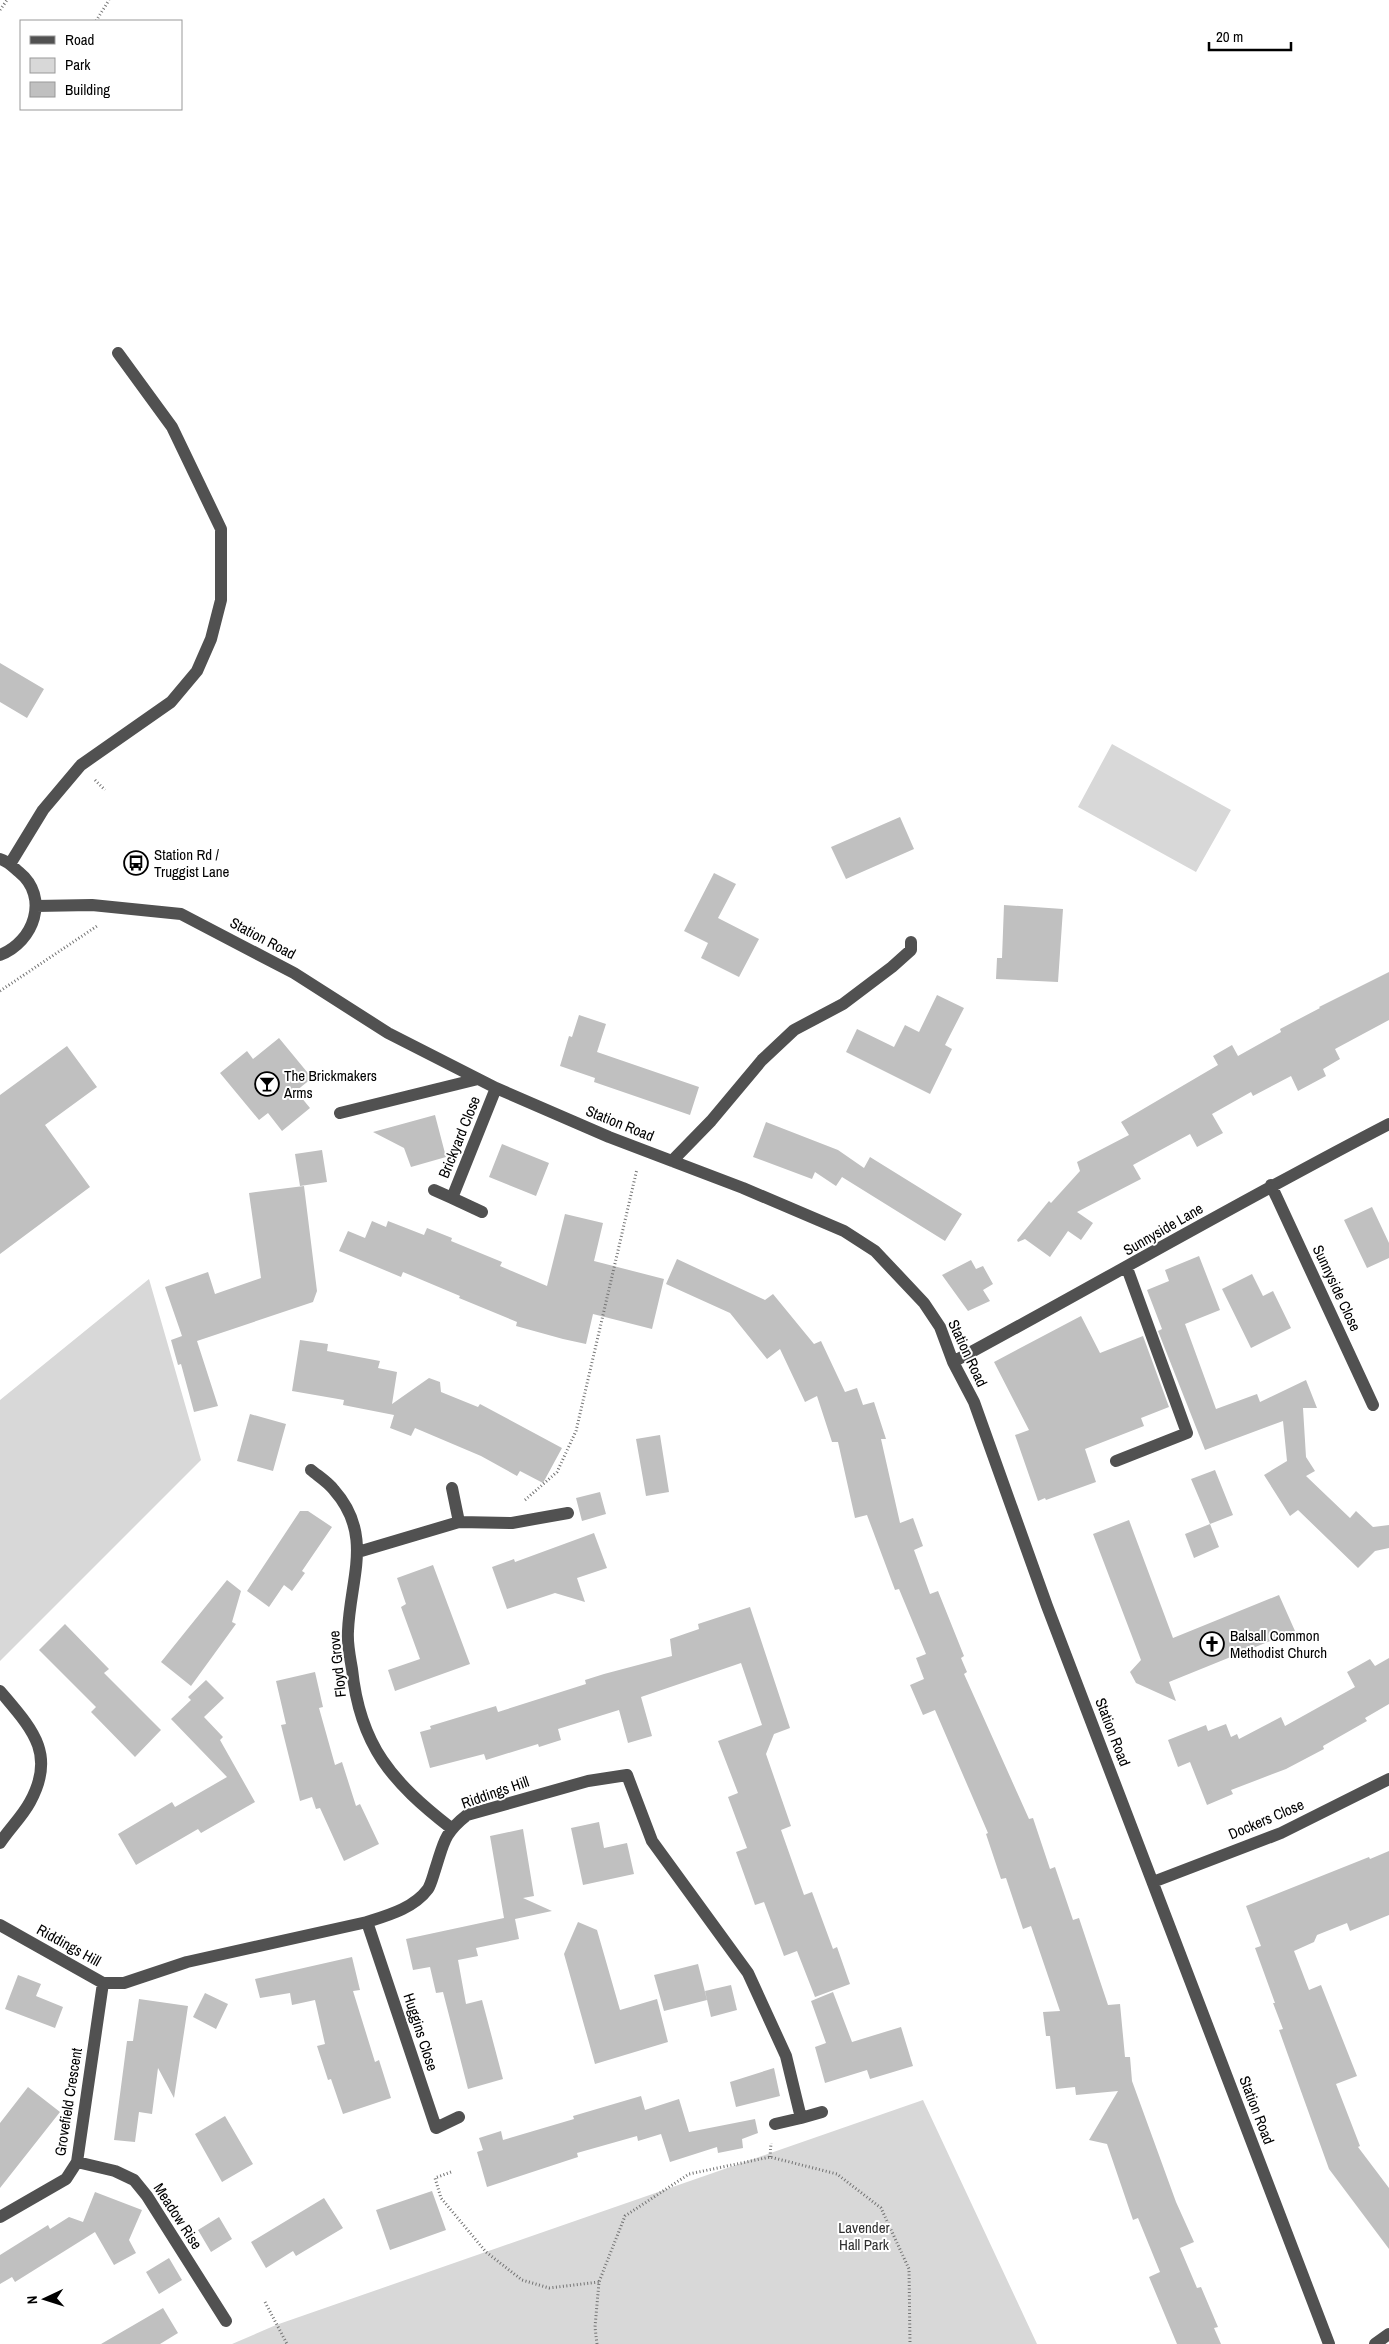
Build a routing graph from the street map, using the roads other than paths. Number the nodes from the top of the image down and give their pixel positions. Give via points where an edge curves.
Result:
1 (118, 353) dead end
2 (5, 862) edge
3 (36, 906) junction
4 (911, 942) dead end
5 (0, 955) edge
6 (478, 1079) junction
7 (496, 1088) junction
8 (340, 1113) dead end
9 (1389, 1124) edge
10 (672, 1161) junction
11 (1271, 1185) junction
12 (434, 1190) dead end
13 (452, 1198) junction
14 (482, 1212) dead end
15 (1127, 1268) junction
16 (953, 1362) junction
17 (1373, 1405) dead end
18 (1116, 1462) dead end
19 (311, 1470) dead end
20 (452, 1488) dead end
21 (568, 1512) dead end
22 (459, 1522) junction
23 (358, 1552) junction
24 (0, 1691) edge
25 (1389, 1779) edge
26 (451, 1828) junction
27 (0, 1843) edge
28 (1153, 1882) junction
29 (367, 1922) junction
30 (0, 1926) edge
31 (104, 1983) junction
32 (822, 2112) dead end
33 (460, 2117) dead end
34 (801, 2118) junction
35 (775, 2124) dead end
36 (77, 2162) junction
37 (0, 2217) edge
38 (226, 2322) dead end
39 (1389, 2334) edge
40 (1329, 2344) edge
41 (1375, 2344) edge

1 - 2 street via 172,427 221,529 222,600 197,672 171,702 81,765
2 - 3 street via 28,879
3 - 5 street via 35,919 28,934 17,946
3 - 6 street, Station Road via 92,905 182,914 294,974 388,1033
4 - 10 street via 911,950 843,1004 794,1030 762,1060 711,1121
6 - 7 street, Station Road
6 - 8 street
7 - 10 street, Station Road
7 - 13 street, Brickyard Close
9 - 11 street, Sunnyside Lane
10 - 16 street, Station Road via 814,1217 875,1251 924,1303 940,1328
11 - 15 street, Sunnyside Lane
11 - 17 street, Sunnyside Close
12 - 13 street, Brickyard Close
13 - 14 street, Brickyard Close
15 - 16 street, Sunnyside Lane
15 - 18 street via 1187,1433
16 - 28 street, Station Road via 974,1402
19 - 23 street, Floyd Grove via 334,1490 354,1520
20 - 22 street
21 - 22 street via 512,1523
22 - 23 street
23 - 26 street, Floyd Grove via 347,1633 354,1692 370,1743 418,1802
24 - 27 street via 24,1720 40,1748 41,1776 29,1804
25 - 28 street, Dockers Close via 1281,1833
26 - 29 street, Riddings Hill via 442,1844 428,1888 413,1904
26 - 34 street, Riddings Hill via 468,1815 502,1804 588,1781 627,1775 652,1841 748,1973 786,2056
28 - 40 street, Station Road
29 - 31 street, Riddings Hill via 187,1962 124,1983
29 - 33 street, Huggins Close via 436,2128
30 - 31 street, Riddings Hill
31 - 36 street, Grovefield Crescent
32 - 34 street
34 - 35 street
36 - 37 street, Grovefield Crescent via 66,2180
36 - 38 street, Meadow Rise via 115,2171 134,2180
39 - 41 street

